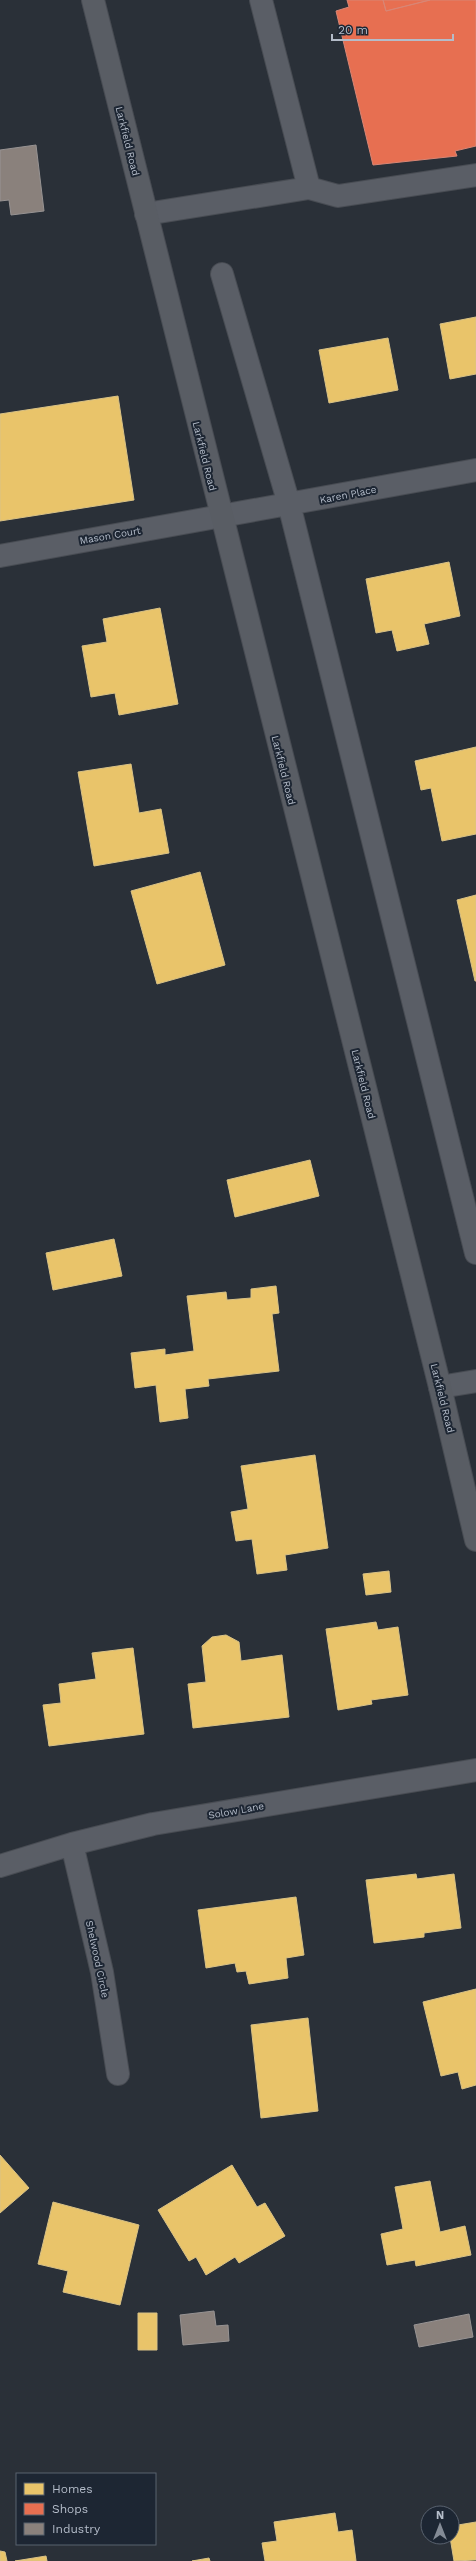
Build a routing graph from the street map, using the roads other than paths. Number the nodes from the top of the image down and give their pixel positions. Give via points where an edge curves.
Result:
1 (92, 0) edge
2 (261, 0) edge
3 (476, 175) edge
4 (309, 188) junction
5 (146, 214) junction
6 (222, 274) dead end
7 (476, 470) edge
8 (289, 504) junction
9 (220, 515) junction
10 (0, 556) edge
11 (476, 1253) edge
12 (476, 1381) edge
13 (440, 1387) junction
14 (476, 1540) edge
15 (476, 1770) edge
16 (72, 1844) junction
17 (0, 1866) edge
18 (118, 2074) dead end

1 - 5 main road, Larkfield Road
2 - 4 street
3 - 4 street via 338,196
4 - 5 street
5 - 9 main road, Larkfield Road
6 - 8 street
7 - 8 street, Karen Place
8 - 9 street, Karen Place
8 - 11 street
9 - 10 street, Mason Court
9 - 13 main road, Larkfield Road
12 - 13 street
13 - 14 main road, Larkfield Road
15 - 16 street, Solow Lane via 153,1824
16 - 17 street, Solow Lane
16 - 18 street, Shelwood Circle via 102,1972

